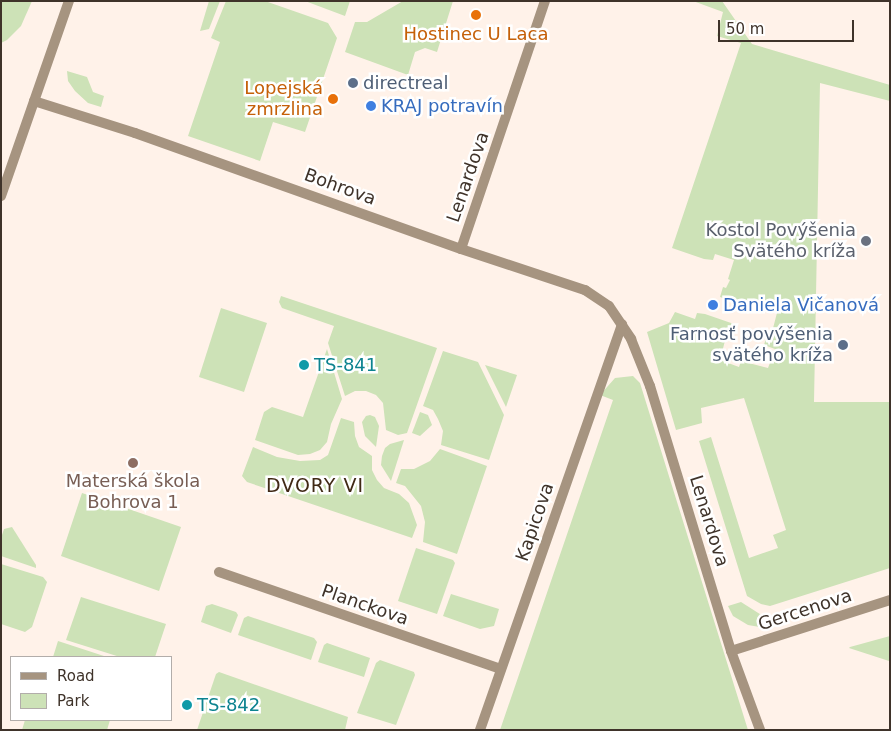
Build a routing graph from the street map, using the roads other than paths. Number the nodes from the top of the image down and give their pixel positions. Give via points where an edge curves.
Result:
1 (68, 1) edge
2 (545, 1) edge
3 (34, 101) junction
4 (1, 196) edge
5 (461, 249) junction
6 (622, 324) junction
7 (219, 572) dead end
8 (890, 600) edge
9 (731, 651) junction
10 (501, 669) junction
11 (480, 730) edge
12 (760, 730) edge

1 - 3 street
2 - 5 street, Lenardova
3 - 4 street
3 - 5 street, Bohrova via 135,133
5 - 6 street, Bohrova via 586,290 609,306
6 - 9 street, Lenardova via 655,398
6 - 10 street, Kapicova
7 - 10 street, Planckova
8 - 9 street, Gercenova
9 - 12 street, Lenardova
10 - 11 street, Kapicova

